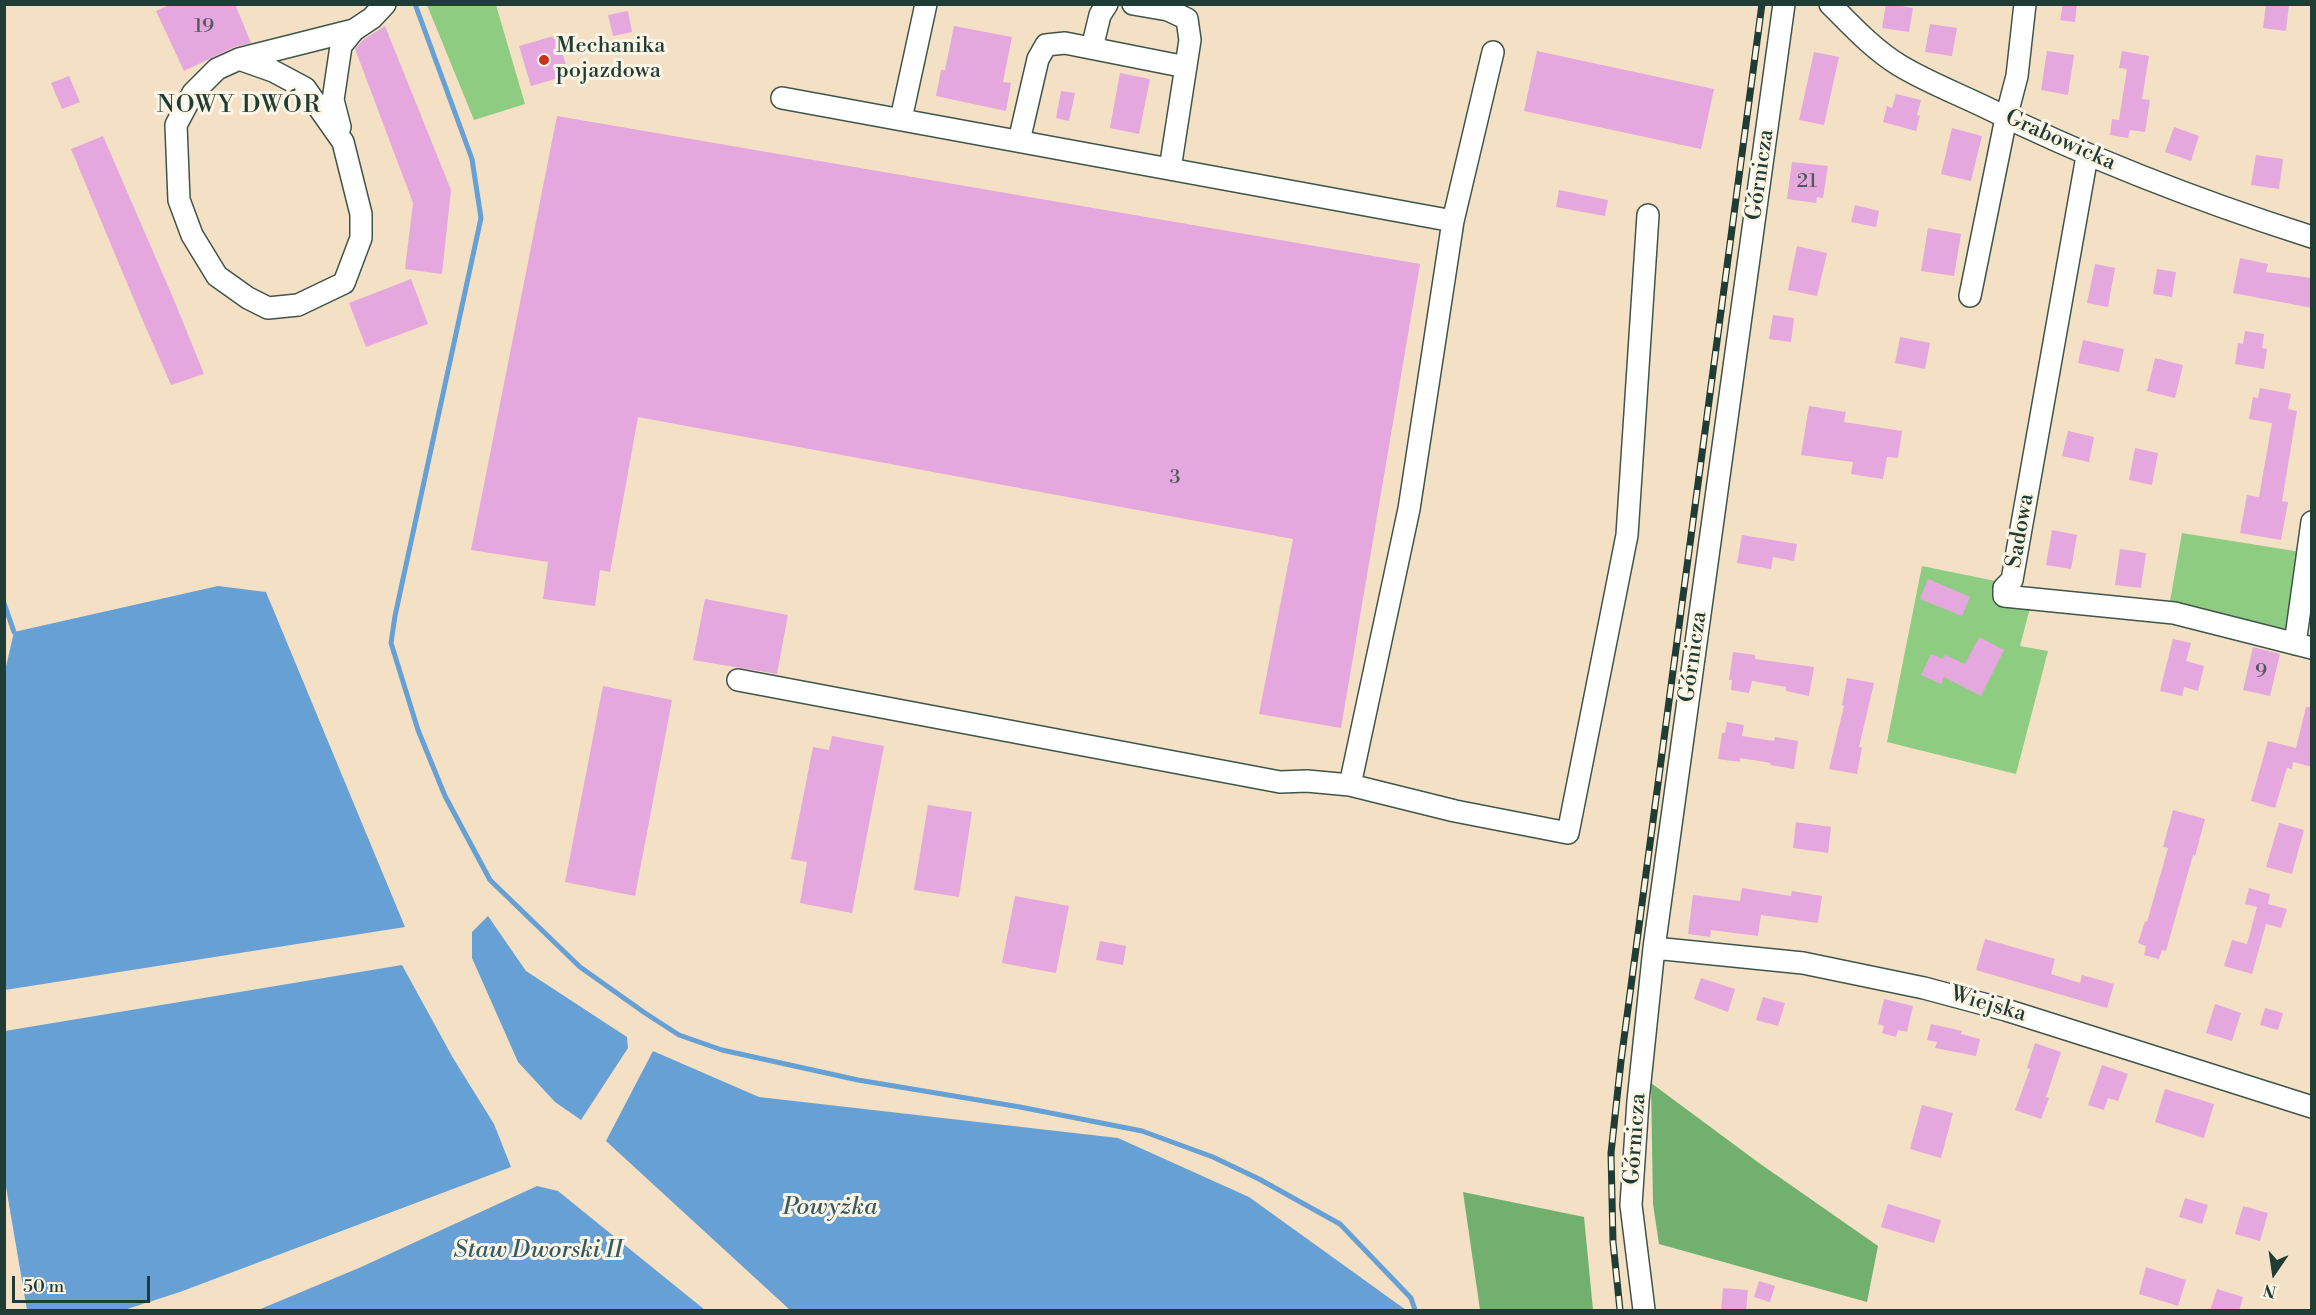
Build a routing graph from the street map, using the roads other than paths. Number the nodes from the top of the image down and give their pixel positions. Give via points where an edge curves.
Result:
1 (385, 4) edge
2 (926, 4) edge
3 (1107, 4) edge
4 (1133, 4) edge
5 (1784, 4) edge
6 (1830, 4) edge
7 (2025, 4) edge
8 (354, 30) junction
9 (1092, 48) junction
10 (1492, 52) dead end
11 (239, 59) junction
12 (1186, 67) junction
13 (782, 98) dead end
14 (2007, 118) junction
15 (901, 119) junction
16 (1019, 141) junction
17 (343, 142) junction
18 (2087, 156) junction
19 (1170, 169) junction
20 (1648, 215) dead end
21 (1453, 221) junction
22 (2312, 237) edge
23 (1970, 296) dead end
24 (2312, 522) edge
25 (2303, 646) edge
26 (738, 680) dead end
27 (1350, 785) junction
28 (1654, 948) junction
29 (2312, 1107) edge
30 (1644, 1311) edge

1 - 8 street
2 - 15 street
3 - 9 street via 1100,15
4 - 12 street via 1168,10 1187,19 1190,40
5 - 28 street, Górnicza
6 - 14 street, Grabowicka via 1898,64
7 - 14 street via 2018,76
8 - 11 street
8 - 17 street via 341,46 333,100
9 - 12 street
9 - 16 street via 1065,43 1046,45 1038,59
10 - 21 street
11 - 17 street via 305,88
11 - 17 street via 217,69 193,93 176,125 179,200 192,235 217,276 268,308 298,305 344,283 361,238 361,214
12 - 19 street
13 - 15 street
14 - 18 street, Grabowicka
14 - 23 street
15 - 16 street
16 - 19 street
18 - 22 street, Grabowicka
18 - 25 street, Sadowa via 2012,580 2004,596 2174,614
19 - 21 street
20 - 27 street via 1627,535 1568,833
21 - 27 street via 1409,509
24 - 25 street
26 - 27 street via 1280,782
28 - 29 street, Wiejska via 1803,963 1924,988 2007,1010
28 - 30 street, Górnicza via 1631,1205

